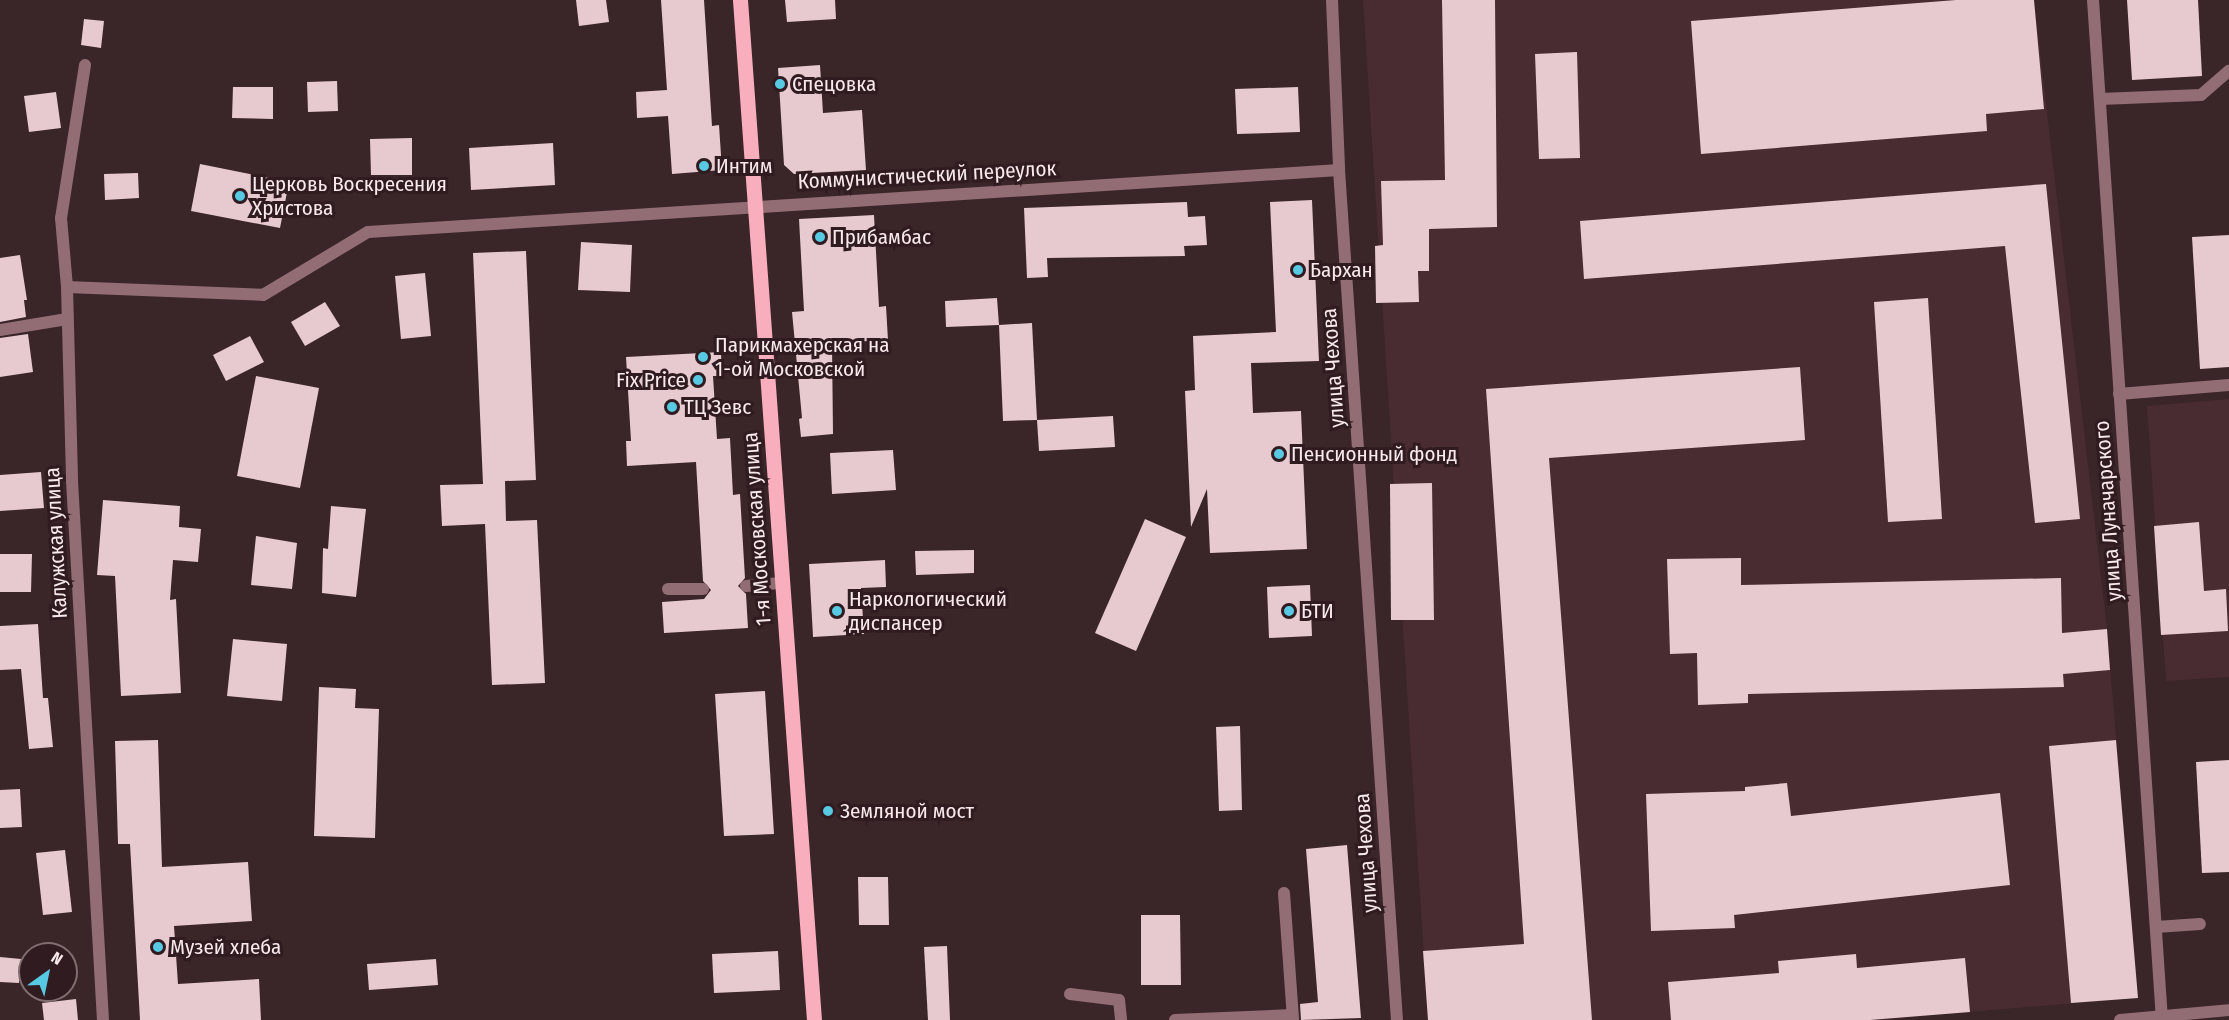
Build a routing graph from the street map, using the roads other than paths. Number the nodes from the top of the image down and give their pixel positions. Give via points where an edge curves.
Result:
1 (740, 0) edge
2 (1332, 0) edge
3 (2094, 0) edge
4 (84, 65) dead end
5 (2229, 71) edge
6 (2100, 99) junction
7 (1339, 170) junction
8 (754, 204) junction
9 (67, 287) junction
10 (67, 319) junction
11 (0, 330) edge
12 (2229, 385) edge
13 (2119, 394) junction
14 (782, 583) junction
15 (746, 586) dead end
16 (703, 589) dead end
17 (668, 590) dead end
18 (1284, 893) dead end
19 (2200, 924) dead end
20 (2156, 927) junction
21 (1070, 994) dead end
22 (2229, 1010) edge
23 (1293, 1018) edge
24 (2161, 1018) edge
25 (103, 1020) edge
26 (813, 1020) edge
27 (1121, 1020) edge
28 (1174, 1020) edge
29 (1397, 1020) edge
30 (2120, 1020) edge

1 - 8 main road, 1-я Московская улица
2 - 7 street, улица Чехова
3 - 6 street, улица Луначарского
4 - 9 street, Калужская улица via 61,218
5 - 6 street via 2201,94
6 - 13 street, улица Луначарского
7 - 8 street, Коммунистический переулок
7 - 29 street, улица Чехова
8 - 9 street, Коммунистический переулок via 368,231 263,295
8 - 14 main road, 1-я Московская улица
9 - 10 street, Калужская улица
10 - 11 street
10 - 25 street, Калужская улица via 72,481
12 - 13 street
13 - 20 street, улица Луначарского
14 - 15 street
14 - 26 main road, 1-я Московская улица
16 - 17 street
18 - 23 street
19 - 20 street
20 - 24 street, улица Луначарского
21 - 27 street via 1119,1000
22 - 24 street
23 - 28 street
24 - 30 street

